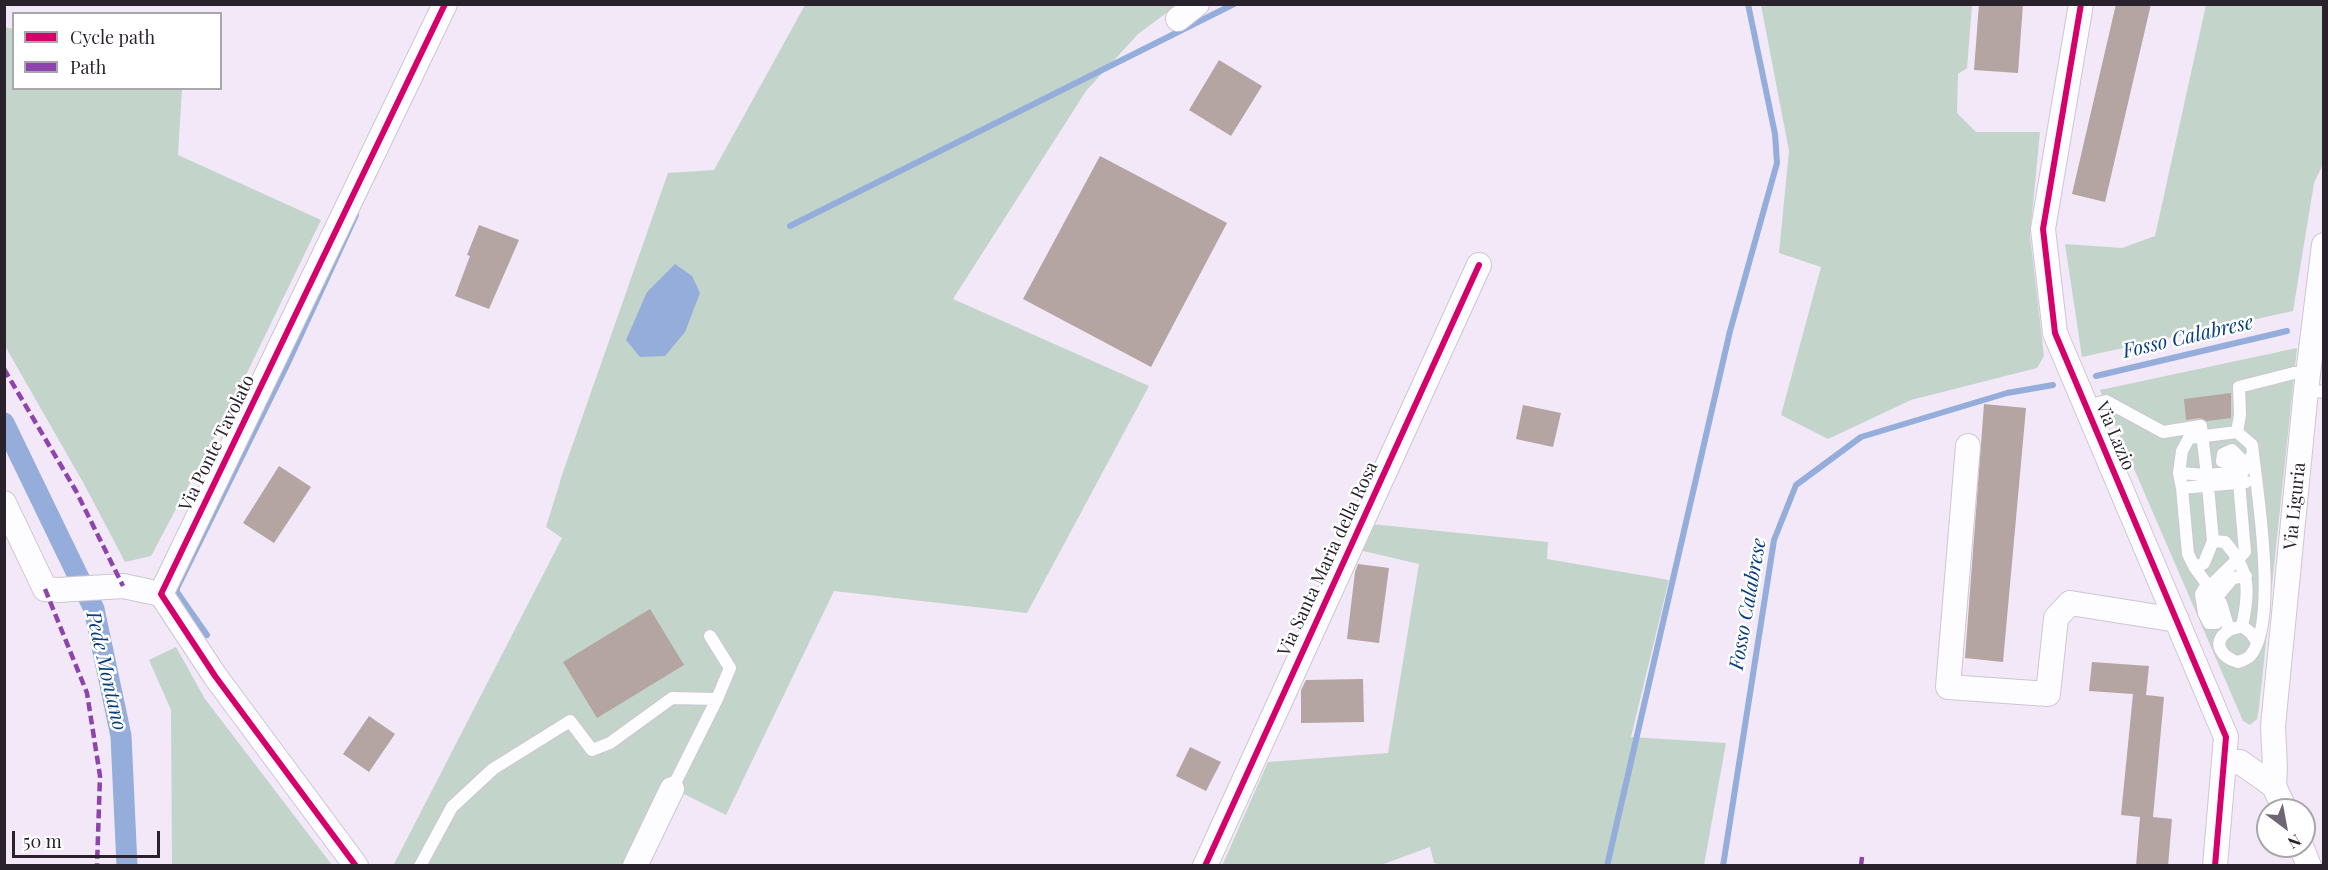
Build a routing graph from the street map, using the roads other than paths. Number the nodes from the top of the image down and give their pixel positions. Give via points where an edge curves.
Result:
1 (445, 4) edge
2 (2080, 4) edge
3 (2324, 245) edge
4 (1479, 265) dead end
5 (2313, 384) edge
6 (2086, 406) junction
7 (2236, 432) junction
8 (2201, 437) junction
9 (1968, 446) dead end
10 (2253, 452) junction
11 (2178, 473) junction
12 (2240, 474) junction
13 (2208, 480) junction
14 (2256, 480) junction
15 (2182, 488) junction
16 (4, 503) edge
17 (2212, 541) junction
18 (2238, 558) junction
19 (2195, 568) junction
20 (2246, 576) junction
21 (2213, 592) junction
22 (161, 594) junction
23 (2263, 619) junction
24 (2177, 620) junction
25 (2238, 628) junction
26 (710, 636) dead end
27 (2257, 642) junction
28 (717, 699) junction
29 (2232, 763) junction
30 (2275, 777) junction
31 (672, 789) joint
32 (2281, 798) edge
33 (357, 866) edge
34 (420, 866) edge
35 (635, 866) edge
36 (1205, 866) edge
37 (2216, 866) edge

1 - 22 street, Via Ponte Tavolato
2 - 6 street, Via Lazio via 2043,229 2055,333
3 - 5 street, Via Liguria
4 - 36 street, Via Santa Maria della Rosa
5 - 7 lane via 2295,373 2239,387
5 - 30 street, Via Liguria via 2273,726
6 - 8 lane via 2106,401 2163,432 2200,426
6 - 24 street, Via Lazio
7 - 8 lane
7 - 10 lane via 2252,445
8 - 11 lane via 2188,438
8 - 13 lane
9 - 24 street via 1948,687 2048,694 2056,618 2070,603
10 - 12 lane
10 - 14 lane
11 - 13 lane
11 - 15 lane
12 - 13 lane
12 - 14 lane
12 - 18 lane via 2245,552
13 - 15 lane
13 - 17 lane
14 - 23 lane via 2265,574
15 - 19 lane via 2188,554
16 - 22 street via 45,589 123,586
17 - 18 lane via 2225,542
17 - 19 lane via 2204,563
18 - 20 lane
18 - 21 lane
19 - 21 lane
20 - 21 lane via 2233,578
20 - 25 lane via 2247,601
21 - 25 lane
22 - 33 street via 215,676
23 - 25 lane
23 - 27 lane
24 - 29 street, Via Lazio via 2226,737
25 - 27 lane via 2251,633
25 - 27 lane via 2221,639 2220,650 2225,658 2238,662 2249,657
26 - 28 lane via 730,668
28 - 31 lane
28 - 34 lane via 672,698 610,743 592,750 570,721 493,769 452,807
29 - 30 street
29 - 37 street, Via Lazio
30 - 32 street
31 - 35 street

